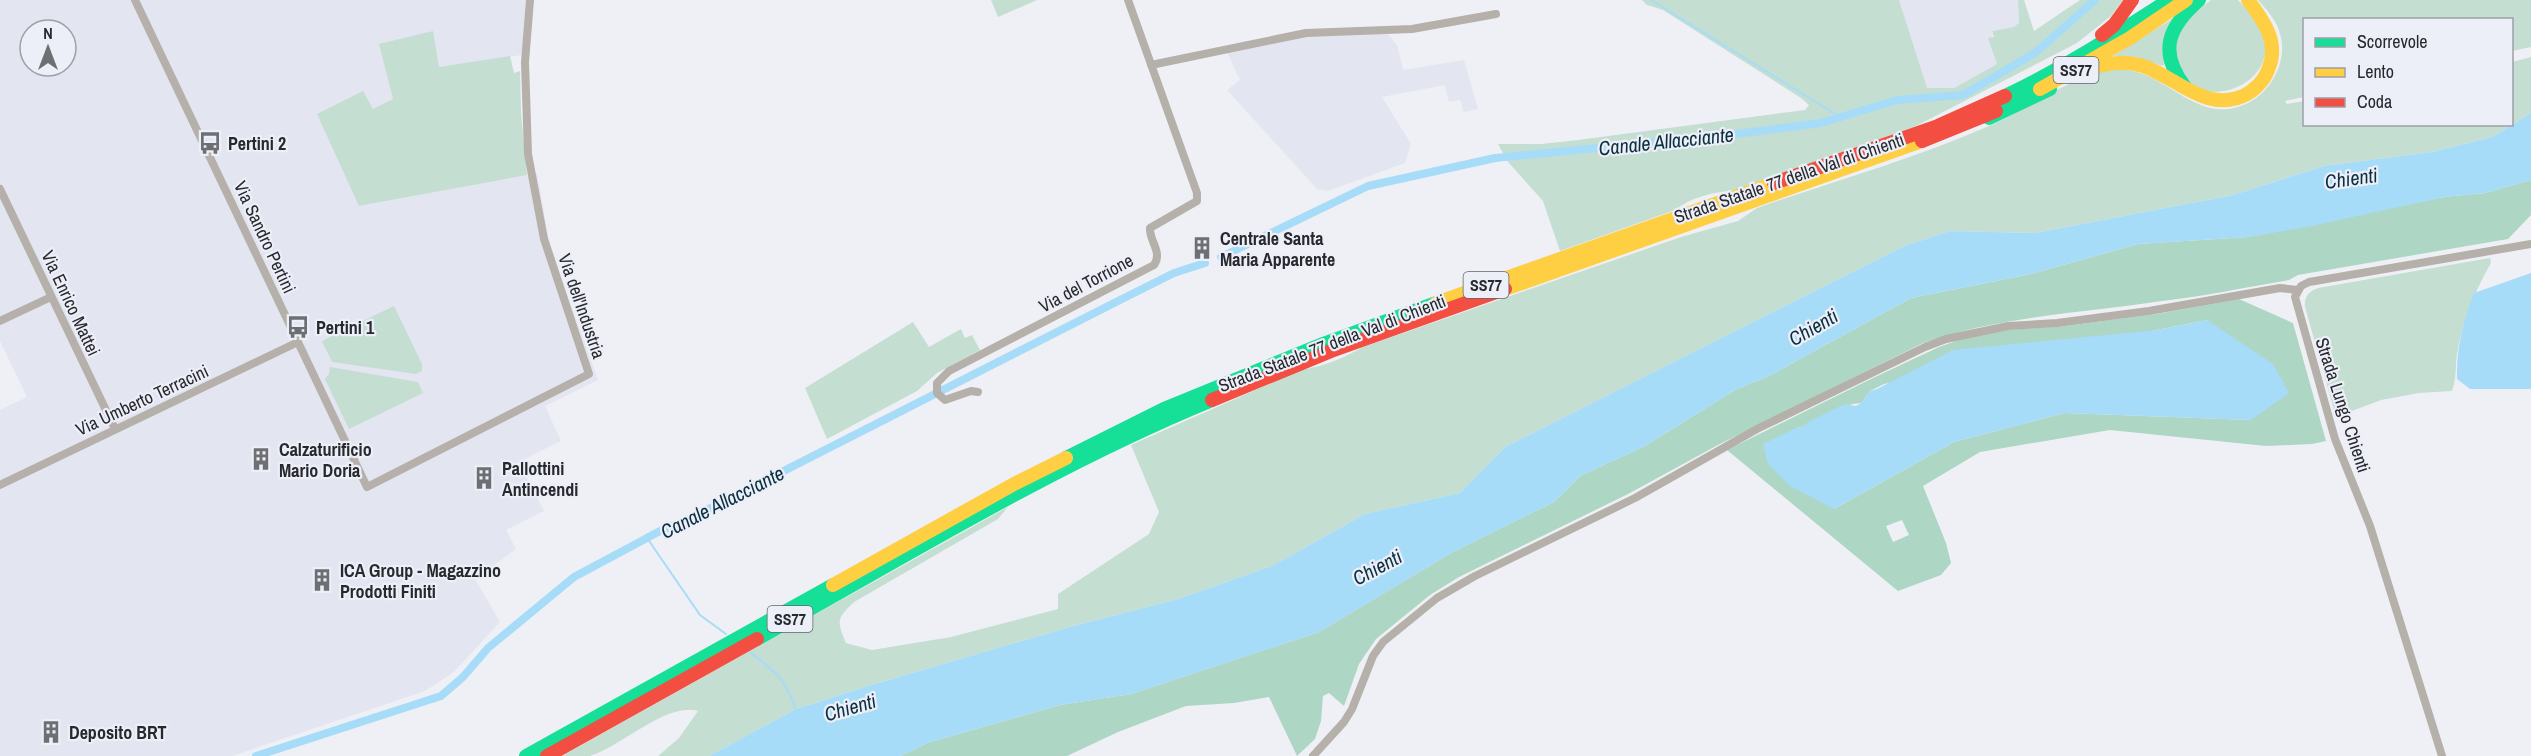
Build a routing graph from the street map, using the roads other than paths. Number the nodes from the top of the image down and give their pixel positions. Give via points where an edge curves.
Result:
1 (135, 0) edge
2 (530, 0) edge
3 (1128, 0) edge
4 (2132, 0) edge
5 (2169, 0) edge
6 (2186, 0) edge
7 (2199, 0) edge
8 (2248, 0) edge
9 (1496, 14) dead end
10 (1150, 65) junction
11 (2188, 90) junction
12 (1957, 123) junction
13 (0, 189) edge
14 (2531, 244) edge
15 (2298, 290) junction
16 (51, 297) junction
17 (0, 321) edge
18 (298, 342) junction
19 (978, 392) dead end
20 (115, 429) junction
21 (0, 485) edge
22 (366, 487) joint
23 (560, 743) junction
24 (525, 756) edge
25 (547, 756) edge
26 (1313, 756) edge
27 (2442, 756) edge

1 - 18 street, Via Sandro Pertini
2 - 22 street, Via dell'Industria via 525,62 528,154 544,239 589,374
3 - 10 street, Via del Torrione
4 - 12 highway via 2114,26 2100,37 2035,75 1985,98
5 - 12 highway, Strada Statale 77 della Val di Chienti / SS77 via 2063,66
6 - 12 highway, Strada Statale 77 della Val di Chienti / SS77 via 2067,76
7 - 11 highway via 2176,22 2169,40 2172,68
8 - 11 highway via 2263,18 2272,39 2273,57 2266,76 2251,92 2231,100 2206,99
9 - 10 street via 1412,29 1306,33
10 - 19 street, Via del Torrione via 1197,201 1150,228 1157,252 1154,265 949,371 937,383 937,393 949,400
11 - 12 highway via 2144,67 2111,63 2089,69 1996,116
12 - 23 highway, Strada Statale 77 della Val di Chienti / SS77 via 1303,362 1168,418 1017,488
13 - 16 street, Via Enrico Mattei
14 - 15 street via 2309,282
15 - 26 street via 2280,288 2138,312 2008,326 1925,347 1757,429 1635,498 1437,598 1383,642 1373,656 1352,709
15 - 27 street, Strada Lungo Chienti via 2296,301 2335,439 2370,526
16 - 17 street
16 - 20 street, Via Enrico Mattei
18 - 20 street, Via Umberto Terracini
18 - 22 street, Via Sandro Pertini
20 - 21 street, Via Umberto Terracini
23 - 24 highway, Strada Statale 77 della Val di Chienti / SS77
23 - 25 highway, Strada Statale 77 della Val di Chienti / SS77

